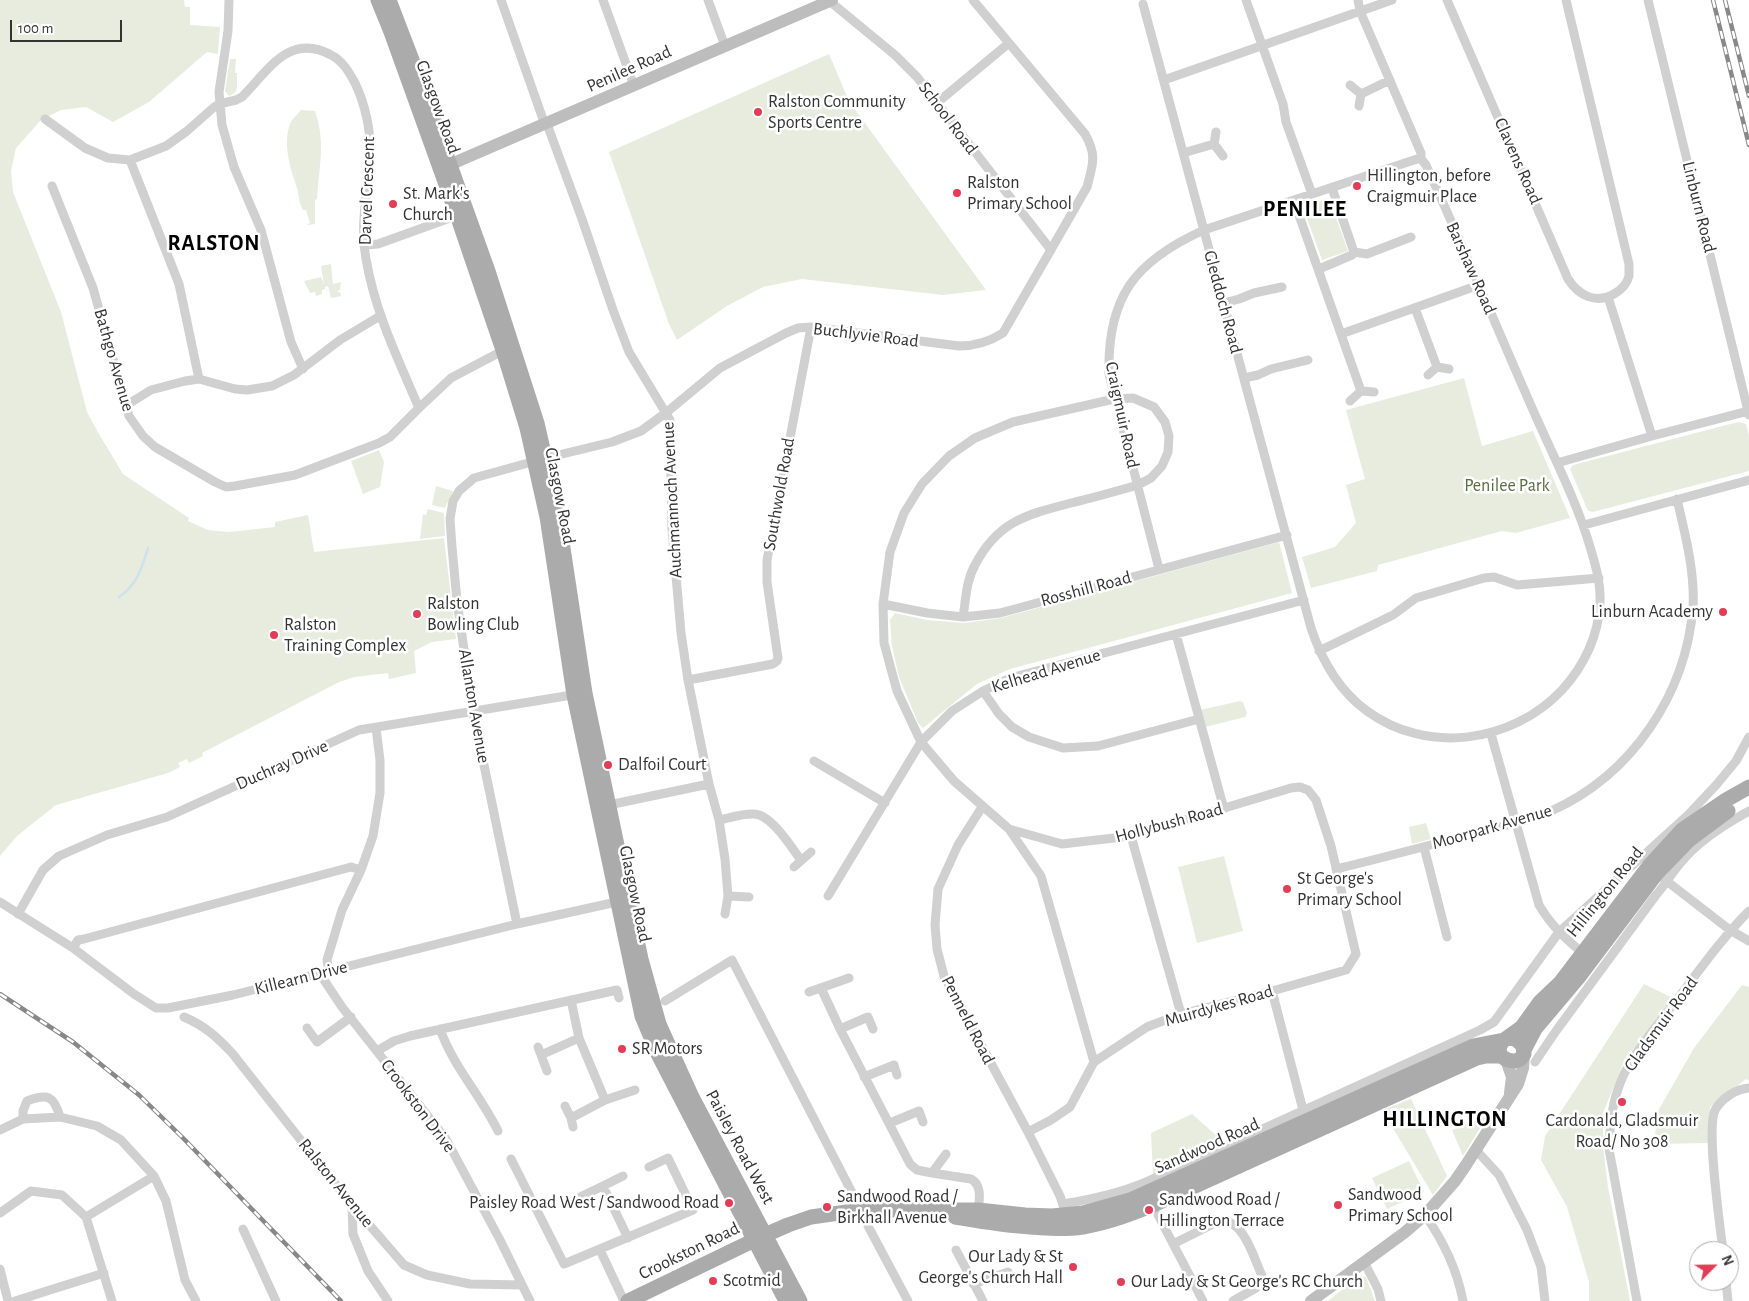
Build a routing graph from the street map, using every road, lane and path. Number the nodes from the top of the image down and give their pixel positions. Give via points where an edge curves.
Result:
1 (229, 0) edge
2 (378, 0) edge
3 (389, 0) edge
4 (501, 0) edge
5 (603, 0) edge
6 (708, 0) edge
7 (832, 0) edge
8 (973, 0) edge
9 (1246, 0) edge
10 (1358, 0) edge
11 (1392, 0) edge
12 (1447, 0) edge
13 (1566, 0) edge
14 (1648, 0) edge
15 (814, 4) edge
16 (1143, 4) dead end
17 (1360, 11) junction
18 (1009, 42) junction
19 (1262, 45) junction
20 (725, 46) junction
21 (1164, 80) junction
22 (1390, 80) junction
23 (1350, 85) dead end
24 (634, 86) junction
25 (1361, 94) junction
26 (938, 102) junction
27 (219, 104) junction
28 (1359, 106) dead end
29 (45, 119) dead end
30 (546, 124) junction
31 (1216, 132) dead end
32 (1214, 144) junction
33 (1183, 153) junction
34 (1223, 156) dead end
35 (1421, 159) junction
36 (130, 160) junction
37 (445, 167) junction
38 (52, 186) dead end
39 (1332, 188) junction
40 (1312, 194) junction
41 (1294, 200) junction
42 (462, 213) junction
43 (1204, 230) junction
44 (1411, 237) dead end
45 (364, 245) junction
46 (1051, 250) junction
47 (1354, 252) junction
48 (1319, 269) junction
49 (1479, 285) junction
50 (1282, 287) dead end
51 (1608, 298) junction
52 (1224, 303) junction
53 (1415, 308) junction
54 (380, 316) junction
55 (811, 327) junction
56 (1340, 334) junction
57 (508, 348) junction
58 (1308, 360) dead end
59 (1437, 367) junction
60 (303, 369) junction
61 (1449, 369) dead end
62 (1428, 375) dead end
63 (1244, 378) junction
64 (199, 380) junction
65 (1361, 391) junction
66 (1374, 392) dead end
67 (1114, 398) junction
68 (1350, 401) dead end
69 (125, 406) junction
70 (419, 408) junction
71 (667, 412) junction
72 (1749, 413) edge
73 (1652, 436) junction
74 (540, 459) junction
75 (1557, 463) junction
76 (1749, 480) edge
77 (1138, 485) junction
78 (1677, 499) junction
79 (1584, 525) junction
80 (1287, 535) junction
81 (1159, 569) junction
82 (1599, 578) junction
83 (1304, 600) junction
84 (883, 604) junction
85 (963, 617) junction
86 (1176, 634) junction
87 (1319, 652) junction
88 (688, 680) junction
89 (983, 691) junction
90 (580, 694) junction
91 (473, 712) junction
92 (1199, 719) junction
93 (376, 728) junction
94 (1491, 734) junction
95 (1749, 737) edge
96 (921, 742) junction
97 (814, 760) dead end
98 (709, 784) junction
99 (1749, 787) edge
100 (1749, 799) edge
101 (885, 803) junction
102 (603, 806) junction
103 (982, 807) junction
104 (1224, 809) junction
105 (1749, 811) edge
106 (719, 820) junction
107 (1516, 823) junction
108 (1009, 829) junction
109 (1131, 836) junction
110 (1424, 847) junction
111 (811, 852) dead end
112 (1336, 869) junction
113 (361, 870) junction
114 (1658, 874) junction
115 (728, 896) junction
116 (828, 896) dead end
117 (749, 897) dead end
118 (623, 900) junction
119 (0, 902) edge
120 (1749, 911) edge
121 (18, 914) junction
122 (724, 914) dead end
123 (517, 924) junction
124 (1730, 930) junction
125 (1558, 932) junction
126 (1447, 936) dead end
127 (1749, 941) edge
128 (73, 948) junction
129 (1586, 956) junction
130 (324, 973) junction
131 (849, 978) dead end
132 (821, 988) junction
133 (1272, 991) junction
134 (809, 992) dead end
135 (620, 998) dead end
136 (571, 1000) junction
137 (654, 1008) junction
138 (1181, 1014) junction
139 (184, 1017) dead end
140 (351, 1017) junction
141 (1547, 1026) dead end
142 (307, 1028) dead end
143 (440, 1029) junction
144 (840, 1029) junction
145 (873, 1029) dead end
146 (1556, 1030) junction
147 (579, 1038) junction
148 (1505, 1039) junction
149 (377, 1052) junction
150 (1528, 1056) junction
151 (1504, 1058) junction
152 (1094, 1062) junction
153 (547, 1071) dead end
154 (897, 1075) dead end
155 (864, 1077) junction
156 (1749, 1088) edge
157 (635, 1090) dead end
158 (1510, 1096) junction
159 (605, 1100) junction
160 (565, 1106) dead end
161 (1303, 1110) junction
162 (60, 1117) junction
163 (571, 1118) junction
164 (24, 1119) junction
165 (923, 1122) dead end
166 (890, 1123) junction
167 (573, 1127) dead end
168 (0, 1130) edge
169 (498, 1131) dead end
170 (1028, 1132) junction
171 (1476, 1150) junction
172 (946, 1154) dead end
173 (516, 1164) dead end
174 (649, 1167) dead end
175 (932, 1173) junction
176 (154, 1176) junction
177 (623, 1176) dead end
178 (603, 1186) junction
179 (580, 1197) dead end
180 (352, 1205) junction
181 (861, 1210) junction
182 (0, 1213) edge
183 (978, 1215) junction
184 (1158, 1215) dead end
185 (1425, 1215) junction
186 (1066, 1216) junction
187 (86, 1217) junction
188 (868, 1226) dead end
189 (243, 1229) dead end
190 (628, 1238) junction
191 (759, 1238) junction
192 (1722, 1241) edge
193 (1173, 1244) junction
194 (600, 1250) junction
195 (956, 1250) dead end
196 (1364, 1262) junction
197 (0, 1269) edge
198 (1008, 1272) dead end
199 (104, 1273) junction
200 (973, 1284) junction
201 (522, 1285) junction
202 (8, 1301) edge
203 (15, 1301) edge
204 (112, 1301) edge
205 (196, 1301) edge
206 (276, 1301) edge
207 (388, 1301) edge
208 (530, 1301) edge
209 (624, 1301) edge
210 (628, 1301) edge
211 (786, 1301) edge
212 (800, 1301) edge
213 (908, 1301) edge
214 (983, 1301) edge
215 (1203, 1301) edge
216 (1233, 1301) edge
217 (1311, 1301) edge
218 (1381, 1301) edge
219 (1463, 1301) edge
220 (1545, 1301) edge
221 (1637, 1301) edge

1 - 27 street
2 - 37 main road, Glasgow Road
3 - 37 main road, Glasgow Road
4 - 30 street, Auchmannoch Avenue
5 - 24 street
6 - 20 street
7 - 15 street, Penilee Road
7 - 26 street, School Road via 917,76
8 - 18 street, Buchlyvie Road
9 - 19 street
10 - 17 street, Barshaw Road
11 - 17 street
12 - 51 street, Clavens Road via 1568,279 1584,295 1595,299
13 - 51 street via 1629,264 1628,277 1621,290
14 - 72 street, Linburn Road
15 - 20 street, Penilee Road
16 - 21 street, Gleddoch Road
17 - 19 street
17 - 22 street, Barshaw Road
18 - 26 street
18 - 46 street, Buchlyvie Road via 1092,146 1094,162 1087,187
19 - 21 street
19 - 40 street
20 - 24 street, Penilee Road
21 - 33 street, Gleddoch Road
22 - 25 street
22 - 35 street, Barshaw Road
23 - 25 street
24 - 30 street, Penilee Road
25 - 28 street
26 - 46 street, School Road
27 - 36 street via 166,146
27 - 45 street, Darvel Crescent via 242,97 279,58 292,50 315,48 342,63 359,92 368,126 370,152
27 - 60 street via 229,153 261,230 291,342
29 - 36 street via 85,148 108,158
30 - 37 street, Penilee Road
30 - 71 street, Auchmannoch Avenue via 629,352
31 - 32 street
32 - 33 street
32 - 34 street
33 - 43 street, Gleddoch Road
35 - 39 street, Craigmuir Road
35 - 49 street, Barshaw Road
36 - 64 street via 179,284
37 - 42 main road, Glasgow Road
38 - 69 street, Bathgo Avenue via 93,288
39 - 40 street, Craigmuir Road
39 - 47 street
40 - 41 street, Craigmuir Road
41 - 43 street, Craigmuir Road
41 - 48 street
42 - 45 street via 378,244
42 - 57 main road, Glasgow Road
43 - 52 street, Gleddoch Road
43 - 67 street, Craigmuir Road via 1160,254 1130,284 1120,300 1112,321 1108,349
44 - 47 street via 1367,254
45 - 54 street, Darvel Crescent
46 - 55 street, Buchlyvie Road via 1003,333 990,341 960,346
47 - 48 street via 1352,256
48 - 56 street
49 - 53 street
49 - 75 street, Barshaw Road
50 - 52 street
51 - 73 street
52 - 63 street, Gleddoch Road
53 - 56 street
53 - 59 street
54 - 60 street via 340,340
54 - 70 street, Darvel Crescent
55 - 71 street, Buchlyvie Road via 786,333 720,368
55 - 88 street, Southwold Road via 767,560 777,661
56 - 65 street
57 - 70 street via 451,378
57 - 74 main road, Glasgow Road
58 - 63 street
59 - 61 street
59 - 62 street
60 - 64 street via 284,382 260,388 235,388
63 - 80 street, Gleddoch Road
64 - 69 street via 151,390
65 - 66 street
65 - 68 street
67 - 77 street, Craigmuir Road
67 - 77 street, Hollybush Road via 1133,398 1154,407 1169,436 1168,452 1162,466 1151,478
67 - 84 street, Hollybush Road via 1013,422 975,438 950,456 922,484 904,513 890,552
69 - 70 street, Bathgo Avenue via 134,424 155,447 226,487 295,476 380,443
71 - 74 street, Buchlyvie Road via 642,431 612,442
71 - 88 street, Auchmannoch Avenue via 670,420 675,578
72 - 73 street
73 - 75 street
74 - 90 main road, Glasgow Road via 558,515
74 - 91 street, Allanton Avenue via 474,478 453,501 450,519 457,601
75 - 79 street, Barshaw Road
76 - 78 street
77 - 81 street, Craigmuir Road
77 - 85 street via 1034,512 1003,529 975,565 968,584
78 - 79 street
78 - 107 street, Moorpark Avenue via 1692,570 1693,606 1688,647 1661,712 1632,752 1613,771 1551,812
79 - 82 street, Barshaw Road
80 - 81 street, Rosshill Road
80 - 83 street, Gleddoch Road
81 - 85 street, Rosshill Road via 1000,612
82 - 87 street via 1518,585 1494,577 1484,578 1416,598 1393,615
82 - 94 street, Barshaw Road via 1596,630 1575,676 1538,712
83 - 86 street, Kelhead Avenue
83 - 87 street, Gleddoch Road
84 - 85 street, Rosshill Road
84 - 96 street, Hollybush Road via 884,643 897,692
86 - 89 street, Kelhead Avenue via 1010,678
86 - 92 street
87 - 94 street, Gleddoch Road via 1355,701 1395,727 1451,740
88 - 98 street, Auchmannoch Avenue
89 - 92 street via 1012,727 1029,737 1063,748 1098,746
89 - 96 street, Kelhead Avenue via 952,711
90 - 91 street, Duchray Drive
90 - 102 main road, Glasgow Road
91 - 93 street, Duchray Drive
91 - 123 street, Allanton Avenue
92 - 104 street
93 - 113 street via 380,793 373,836
93 - 121 street, Duchray Drive via 359,730 167,817 107,836 59,856 43,870
94 - 107 street
95 - 125 street via 1736,760 1689,814
96 - 101 street, Kelhead Avenue
96 - 103 street, Hollybush Road via 954,781
97 - 101 street
98 - 102 street
98 - 106 street, Auchmannoch Avenue
99 - 114 main road, Hillington Road via 1682,830
100 - 114 main road, Hillington Road via 1689,840
101 - 116 street, Kelhead Avenue
102 - 118 main road, Glasgow Road
103 - 108 street, Hollybush Road
103 - 170 street, Penneld Road via 958,846 938,889 935,925 938,949 944,976
104 - 109 street, Hollybush Road
104 - 112 street, Hollybush Road via 1291,788 1308,790 1316,800
105 - 114 street via 1709,837 1683,860
106 - 111 street via 757,814 773,825 797,863
106 - 115 street, Auchmannoch Avenue
107 - 110 street, Moorpark Avenue
107 - 125 street via 1539,905
108 - 109 street, Hollybush Road via 1062,844
108 - 152 street via 1041,876
109 - 138 street
110 - 112 street, Moorpark Avenue
110 - 126 street
112 - 133 street, Muirdykes Road via 1356,954 1346,970
113 - 128 street via 351,867 78,940
113 - 130 street via 342,910
114 - 124 street
114 - 129 main road, Hillington Road
114 - 146 street via 1656,894
115 - 117 street
115 - 122 street, Auchmannoch Avenue
118 - 123 street, Killearn Drive
118 - 137 main road, Glasgow Road
119 - 121 street, Killearn Drive
120 - 124 street, Gladsmuir Road
121 - 128 street, Killearn Drive
123 - 130 street, Killearn Drive
124 - 127 street
124 - 221 street, Gladsmuir Road via 1626,1070 1612,1110 1609,1149
125 - 129 street
125 - 161 street, Sandwood Road via 1494,1022
128 - 130 street, Killearn Drive via 156,1008 233,995
129 - 148 main road, Hillington Road via 1540,1002 1522,1027
129 - 150 main road, Hillington Road via 1578,978 1535,1029
130 - 140 street, Crookston Drive
131 - 132 street
132 - 134 street
132 - 144 street
133 - 138 street, Muirdykes Road
133 - 161 street
135 - 136 street via 618,990
136 - 143 street
136 - 147 street
137 - 181 street via 732,960
137 - 191 main road, Paisley Road West via 670,1065
138 - 152 street, Muirdykes Road via 1147,1027
139 - 180 street, Ralston Avenue via 215,1035 232,1053
140 - 142 street via 317,1042
140 - 149 street, Crookston Drive
141 - 146 street
143 - 149 street via 394,1041
143 - 169 street via 446,1046 495,1115
144 - 145 street via 868,1017
144 - 155 street
146 - 150 street
147 - 153 street via 539,1051
147 - 159 street
148 - 150 main road via 1519,1041
148 - 151 main road via 1499,1049
148 - 186 main road, Sandwood Road via 1474,1046 1152,1192
149 - 201 street, Crookston Drive via 446,1139
150 - 151 main road via 1512,1061
150 - 158 street
151 - 158 street via 1512,1077
151 - 186 main road, Sandwood Road via 1477,1058 1152,1206 1100,1223
152 - 170 street, Muirdykes Road via 1070,1107
154 - 155 street via 894,1065
155 - 166 street
156 - 192 street via 1724,1099 1715,1110 1712,1123
157 - 159 street
158 - 171 street
159 - 163 street
160 - 163 street
161 - 186 street, Sandwood Road via 1136,1186 1100,1198
162 - 164 street
162 - 164 street via 56,1102 48,1097 38,1097 28,1101 23,1111
162 - 176 street via 97,1126 121,1140
163 - 167 street
164 - 168 street
165 - 166 street via 918,1111
166 - 175 street via 910,1164 917,1170
170 - 186 street, Penneld Road
171 - 185 street via 1455,1181
171 - 220 street via 1499,1174 1527,1230 1541,1267
172 - 175 street
173 - 194 street via 564,1264
174 - 190 street via 668,1158 693,1210
175 - 183 street via 977,1182 980,1190
176 - 187 street
176 - 205 street via 166,1201 185,1280
177 - 178 street
178 - 179 street
178 - 190 street
180 - 201 street, Ralston Avenue via 404,1265 427,1275 470,1284
180 - 207 street via 353,1234 368,1271
181 - 183 main road, Sandwood Road via 910,1209
181 - 191 main road, Sandwood Road via 811,1217
182 - 187 street via 31,1191 62,1195
183 - 186 main road, Sandwood Road via 1043,1227
184 - 193 street
185 - 196 street
185 - 219 street via 1451,1258
187 - 199 street
188 - 213 street
189 - 206 street
190 - 194 street
191 - 210 main road, Crookston Road
191 - 211 main road, Paisley Road West
191 - 212 main road, Paisley Road West
193 - 215 street
193 - 216 street via 1219,1221 1236,1225 1262,1276 1256,1288
194 - 209 street
195 - 200 street
196 - 217 street
196 - 218 street
197 - 202 street
198 - 200 street
199 - 203 street
199 - 204 street
200 - 214 street
201 - 208 street, Crookston Drive

